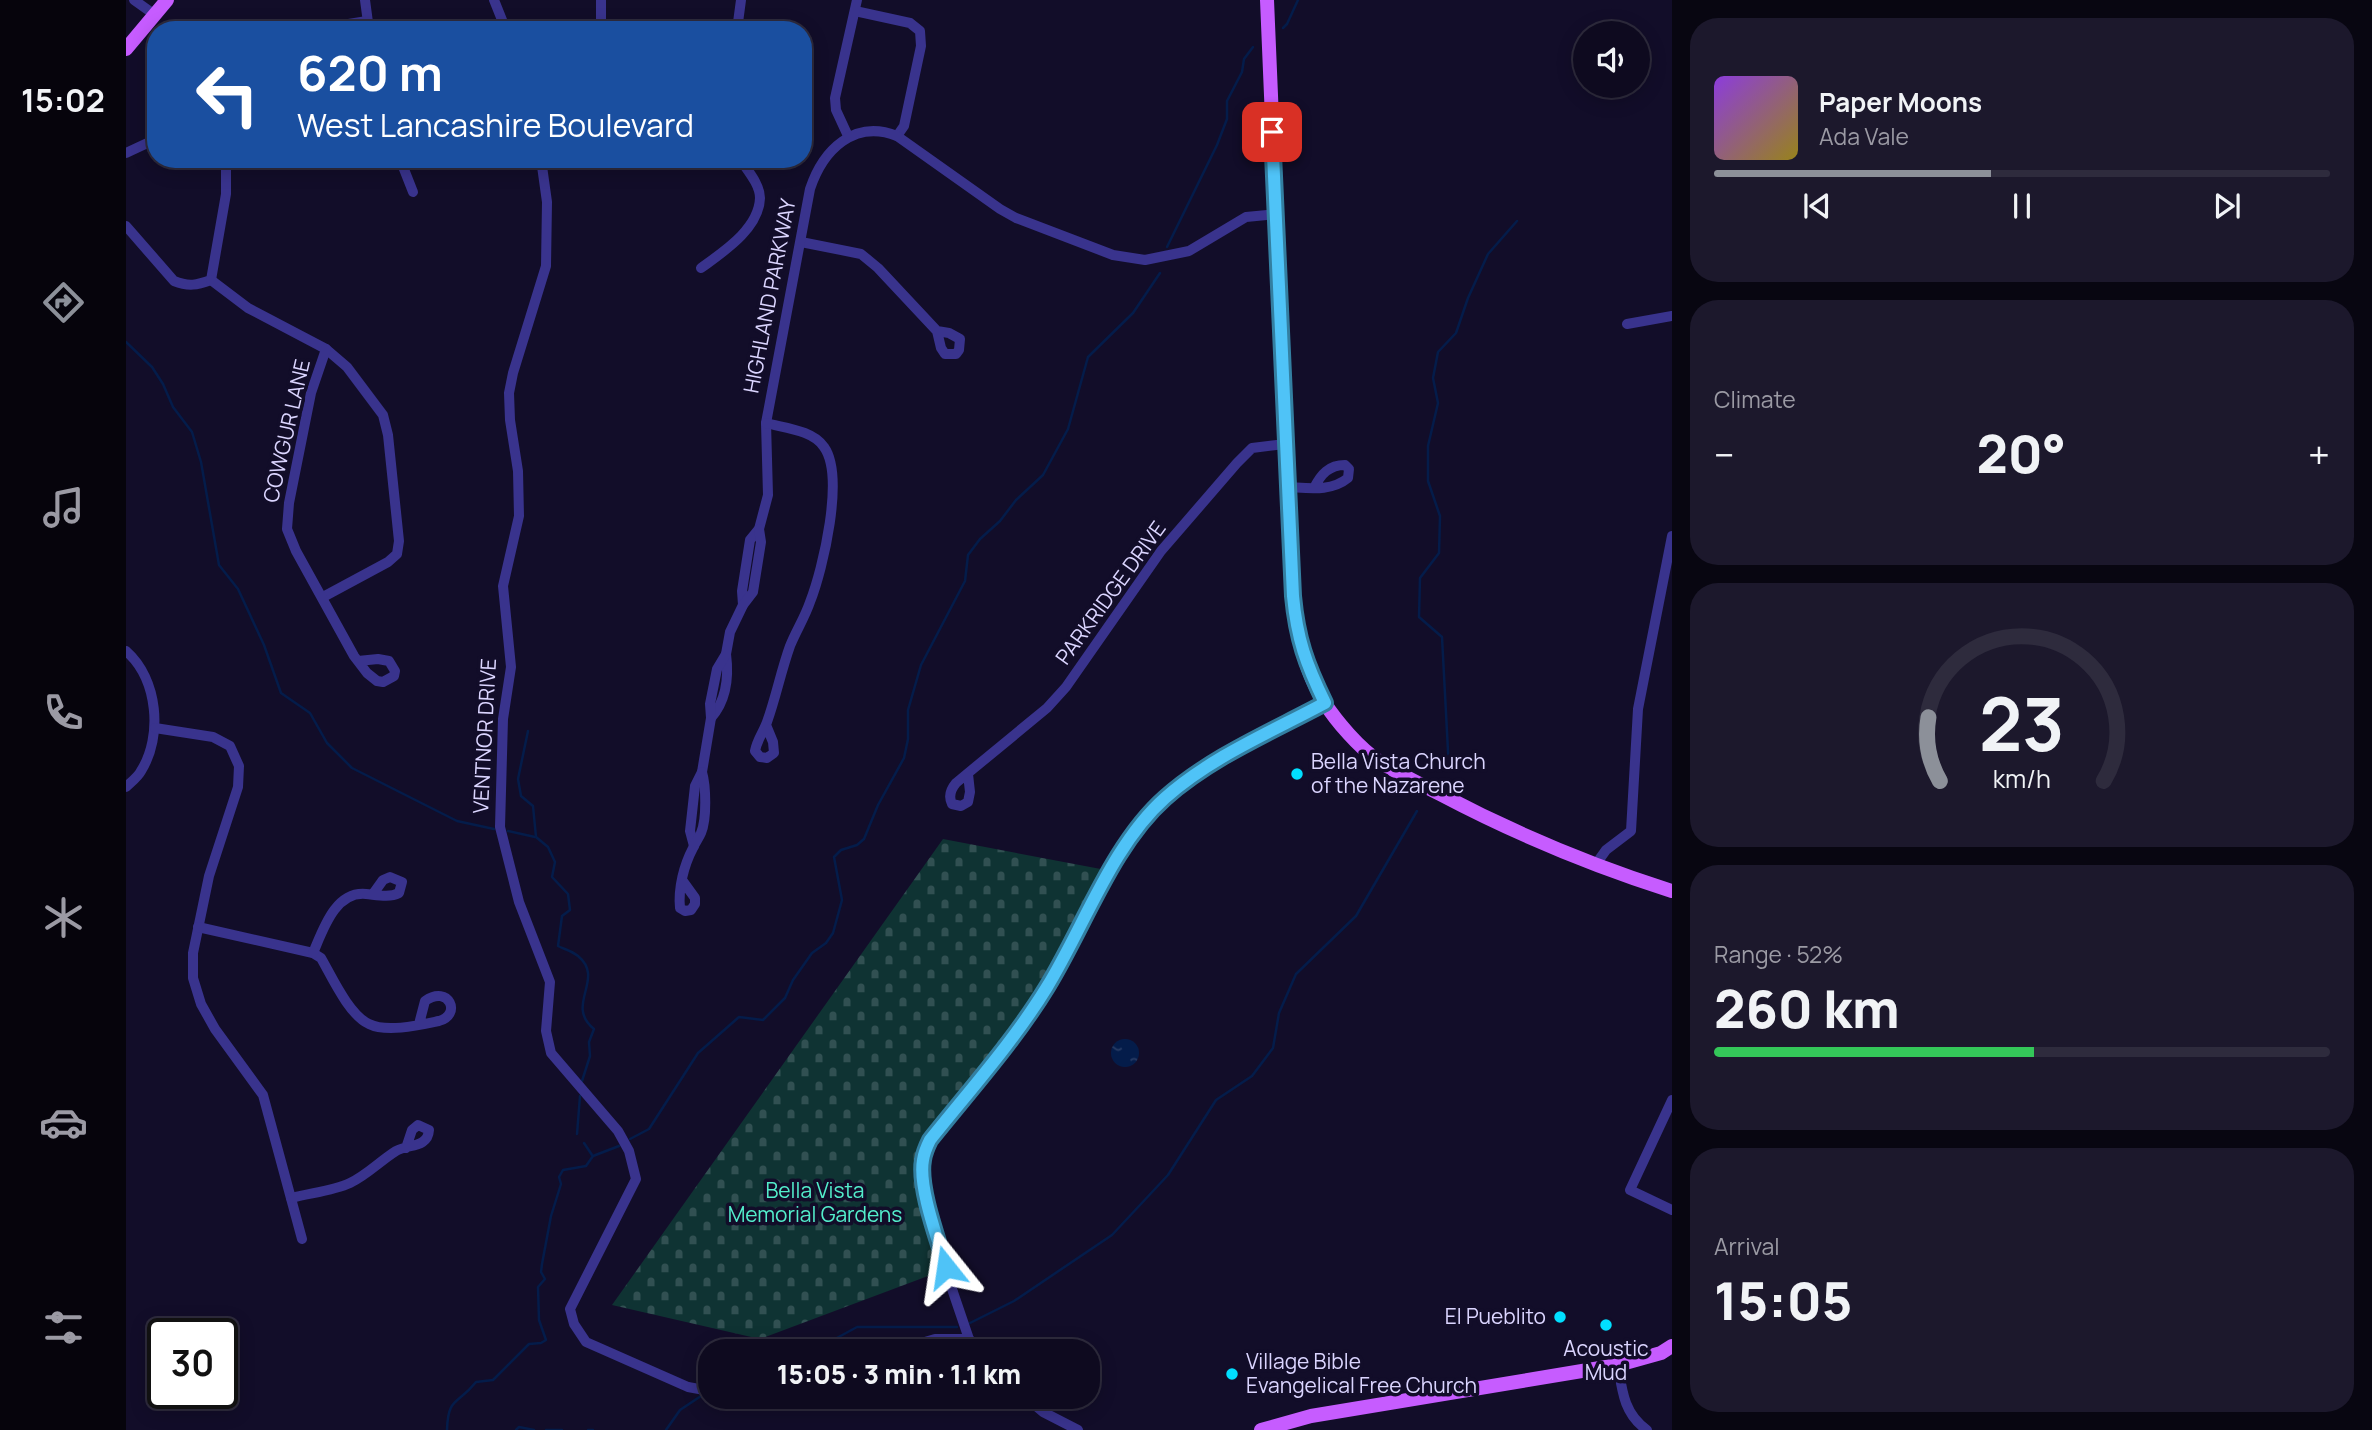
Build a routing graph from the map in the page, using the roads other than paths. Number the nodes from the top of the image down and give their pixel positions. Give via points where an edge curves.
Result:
1 (134, 0) edge
2 (167, 0) edge
3 (365, 0) edge
4 (494, 0) edge
5 (601, 0) edge
6 (741, 0) edge
7 (1267, 0) edge
8 (856, 5) edge
9 (155, 15) junction
10 (150, 21) edge
11 (368, 21) edge
12 (502, 21) edge
13 (601, 21) edge
14 (738, 21) edge
15 (147, 24) edge
16 (126, 49) edge
17 (848, 136) junction
18 (897, 136) junction
19 (147, 142) edge
20 (127, 148) edge
21 (226, 168) edge
22 (403, 168) edge
23 (542, 168) edge
24 (746, 168) edge
25 (412, 192) dead end
26 (1276, 214) junction
27 (126, 226) edge
28 (802, 242) junction
29 (701, 268) dead end
30 (211, 280) junction
31 (1672, 316) edge
32 (1627, 324) dead end
33 (937, 331) dead end
34 (326, 349) junction
35 (766, 423) junction
36 (1285, 444) junction
37 (1287, 487) junction
38 (1314, 488) dead end
39 (1672, 536) edge
40 (323, 597) junction
41 (126, 652) edge
42 (358, 662) dead end
43 (1325, 703) junction
44 (766, 725) dead end
45 (155, 728) junction
46 (968, 774) dead end
47 (126, 787) edge
48 (1596, 864) junction
49 (682, 880) dead end
50 (1672, 891) edge
51 (373, 894) dead end
52 (198, 927) junction
53 (313, 953) junction
54 (419, 1024) dead end
55 (1672, 1100) edge
56 (406, 1148) dead end
57 (291, 1198) junction
58 (1672, 1210) edge
59 (302, 1239) dead end
60 (969, 1339) edge
61 (1672, 1346) edge
62 (1618, 1365) junction
63 (698, 1389) edge
64 (1039, 1409) edge
65 (1077, 1430) edge
66 (1261, 1430) edge
67 (1647, 1430) edge

1 - 9 street
2 - 9 main road
3 - 11 street
4 - 12 street
5 - 13 street
6 - 14 street
7 - 26 main road
8 - 17 street via 835,98
8 - 18 street via 910,23 920,31 922,47 904,126
9 - 10 main road
15 - 16 main road
17 - 18 street via 866,131
17 - 28 street, HIGHLAND PARKWAY via 814,177
18 - 26 street via 1000,209 1113,255 1145,260 1170,257 1247,217
19 - 20 street
21 - 30 street
22 - 25 street
23 - 63 street, VENTNOR DRIVE via 546,267 509,393 519,516 503,586 511,667 503,719 500,827 519,902 550,982 546,1031 551,1053 618,1131 636,1179 570,1309 574,1324 586,1342
24 - 29 street via 758,188 756,211 739,237
26 - 36 main road
27 - 30 street via 174,281 195,285
28 - 33 street via 861,254
28 - 35 street, HIGHLAND PARKWAY
30 - 34 street via 248,308
31 - 32 street
34 - 40 street, COWGUR LANE via 311,393 286,529
34 - 40 street via 347,367 383,415 399,541 397,554 388,562
35 - 44 street via 809,435 823,444 830,456 833,501 810,602
35 - 49 street, HIGHLAND PARKWAY via 768,495 759,528 753,592 730,632 718,669 702,772 695,786 690,831 694,846
36 - 37 main road
36 - 46 street, PARKRIDGE DRIVE via 1252,448 1237,463 1161,551 1066,687
37 - 38 street
37 - 43 main road via 1296,625 1304,659
39 - 48 street via 1638,709 1632,831 1606,850
40 - 42 street, COWGUR LANE
41 - 45 street via 143,673 152,695
43 - 48 main road via 1377,760 1471,811
43 - 60 street via 1192,776 1147,816 1124,847 1030,1015 930,1140 922,1163 925,1193
45 - 47 street via 141,772
45 - 52 street via 213,737 230,746 239,766 238,787
48 - 50 main road
51 - 53 street via 357,893 340,903
52 - 53 street
52 - 57 street via 193,978 201,1004 263,1095
53 - 54 street via 321,958 355,1014 370,1025
55 - 58 street via 1630,1190
56 - 57 street via 348,1184
57 - 59 street
61 - 62 main road
62 - 66 main road via 1311,1416
62 - 67 street via 1629,1413
64 - 65 street

